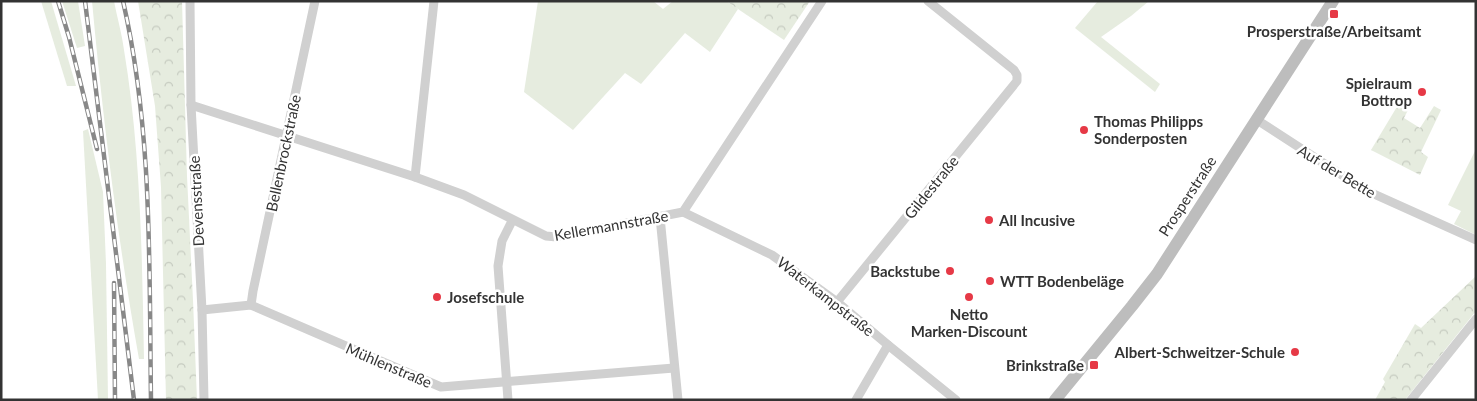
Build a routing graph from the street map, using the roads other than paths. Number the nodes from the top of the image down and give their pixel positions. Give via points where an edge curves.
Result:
1 (190, 1) edge
2 (315, 1) edge
3 (434, 1) edge
4 (822, 1) edge
5 (928, 1) edge
6 (1333, 1) edge
7 (191, 105) junction
8 (1257, 120) junction
9 (287, 135) junction
10 (415, 177) junction
11 (683, 212) junction
12 (660, 217) junction
13 (512, 220) junction
14 (1476, 240) edge
15 (837, 302) junction
16 (251, 306) junction
17 (202, 310) junction
18 (1476, 318) edge
19 (888, 346) junction
20 (674, 368) junction
21 (506, 382) junction
22 (204, 400) edge
23 (508, 400) edge
24 (678, 400) edge
25 (856, 400) edge
26 (956, 400) edge
27 (1055, 400) edge
28 (1411, 400) edge

1 - 7 street, Devensstraße
2 - 9 street, Bellenbrockstraße
3 - 10 street
4 - 11 street, Kellermannstraße
5 - 15 street, Gildestraße via 1014,70 1018,78
6 - 8 main road, Prosperstraße
7 - 9 street, Kellermannstraße
7 - 17 street, Devensstraße
8 - 14 street, Auf der Bette via 1365,190
8 - 27 main road, Prosperstraße via 1157,274
9 - 10 street, Kellermannstraße
9 - 16 street, Bellenbrockstraße
10 - 13 street, Kellermannstraße
11 - 12 street, Kellermannstraße
11 - 15 street, Waterkampstraße via 772,255
12 - 13 street, Kellermannstraße via 552,238
12 - 20 street
13 - 21 street via 502,242 498,266
15 - 19 street, Waterkampstraße
16 - 17 street, Mühlenstraße
16 - 21 street, Mühlenstraße via 441,387
17 - 22 street, Devensstraße
18 - 28 street
19 - 25 street
19 - 26 street, Waterkampstraße
20 - 21 street, Mühlenstraße
20 - 24 street
21 - 23 street

